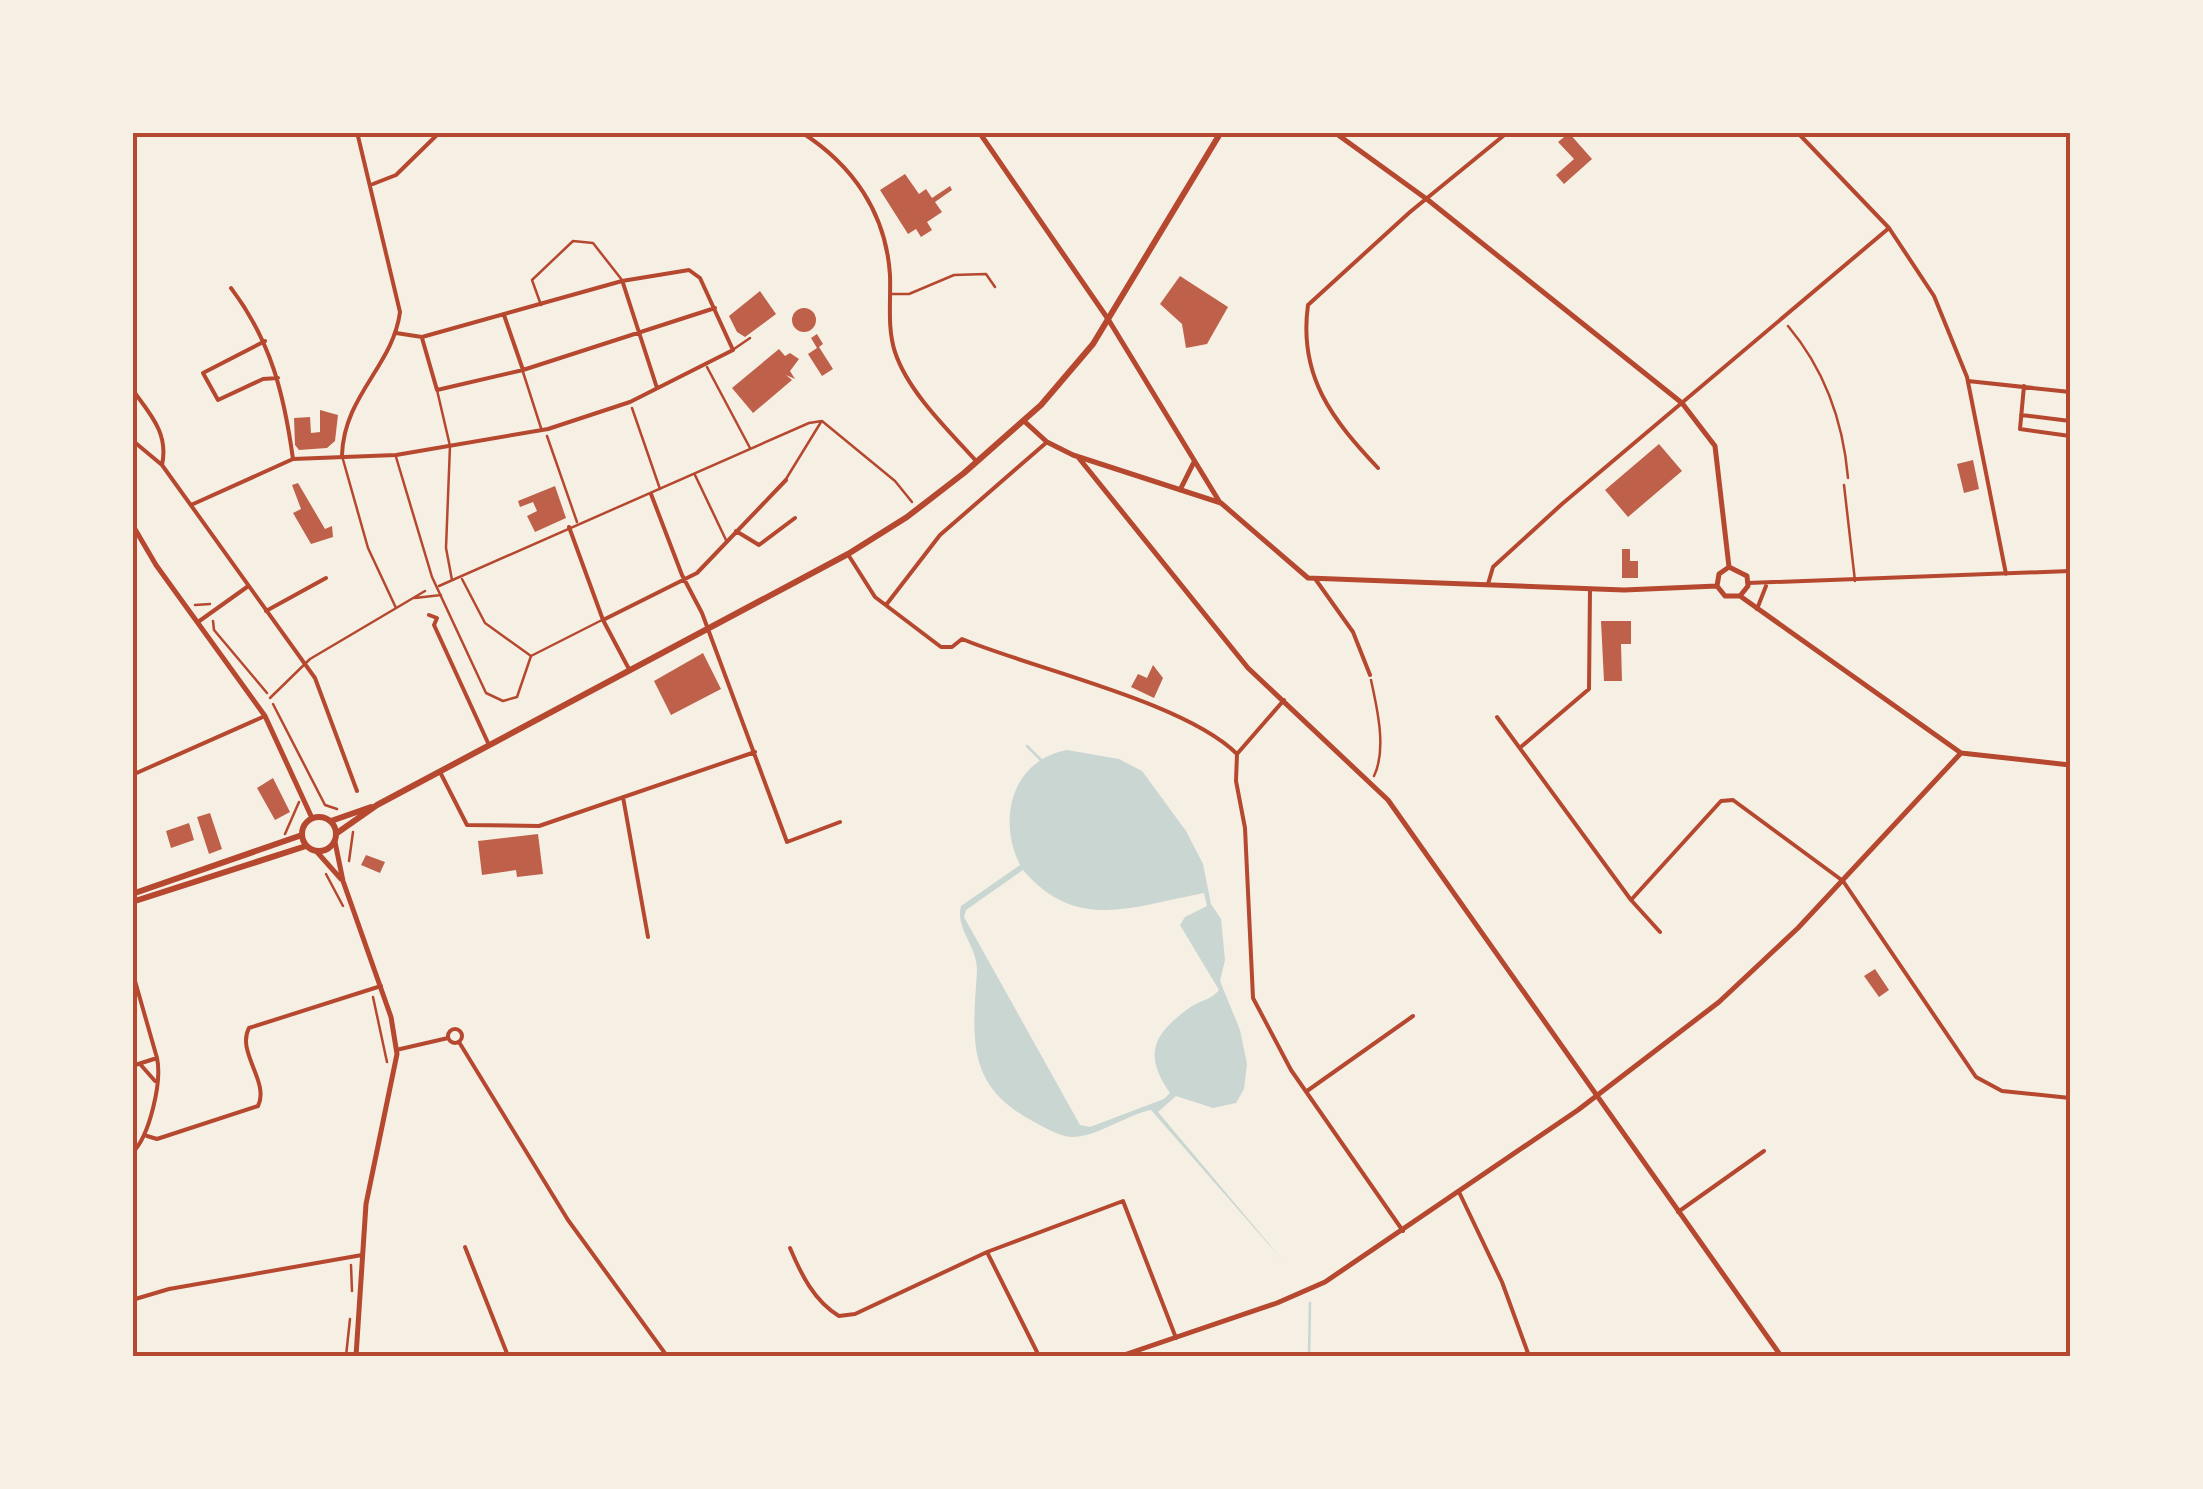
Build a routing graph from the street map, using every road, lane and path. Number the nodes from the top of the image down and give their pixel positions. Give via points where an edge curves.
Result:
1 (357, 132) edge
2 (440, 132) edge
3 (802, 132) edge
4 (980, 132) edge
5 (1210, 132) edge
6 (1221, 132) edge
7 (1334, 132) edge
8 (1508, 132) edge
9 (1797, 132) edge
10 (1214, 142) junction
11 (373, 184) junction
12 (1428, 200) junction
13 (1889, 228) junction
14 (622, 282) junction
15 (994, 287) dead end
16 (231, 288) dead end
17 (890, 294) junction
18 (541, 305) junction
19 (716, 308) junction
20 (504, 315) junction
21 (1108, 319) junction
22 (1788, 326) dead end
23 (396, 333) junction
24 (639, 334) junction
25 (422, 337) junction
26 (750, 338) dead end
27 (266, 341) junction
28 (733, 350) junction
29 (706, 365) junction
30 (523, 370) junction
31 (278, 378) junction
32 (1968, 382) junction
33 (2024, 386) junction
34 (657, 388) junction
35 (132, 389) edge
36 (437, 390) junction
37 (2070, 392) edge
38 (1682, 402) junction
39 (632, 408) dead end
40 (2022, 415) junction
41 (822, 421) junction
42 (1024, 421) junction
43 (2070, 421) edge
44 (541, 428) junction
45 (547, 436) dead end
46 (2070, 436) edge
47 (132, 440) edge
48 (1048, 442) junction
49 (450, 446) junction
50 (750, 449) junction
51 (342, 455) junction
52 (396, 455) junction
53 (1078, 457) junction
54 (293, 459) junction
55 (977, 462) junction
56 (1194, 462) junction
57 (162, 464) junction
58 (1103, 466) junction
59 (1378, 468) dead end
60 (694, 476) junction
61 (786, 480) joint
62 (1097, 481) junction
63 (1844, 485) joint
64 (660, 490) junction
65 (1179, 491) junction
66 (651, 494) junction
67 (912, 502) dead end
68 (1221, 503) junction
69 (191, 505) junction
70 (794, 518) dead end
71 (132, 524) edge
72 (574, 525) junction
73 (736, 532) junction
74 (726, 541) junction
75 (848, 554) junction
76 (1729, 567) junction
77 (2070, 571) edge
78 (2006, 574) junction
79 (326, 578) dead end
80 (462, 578) junction
81 (1316, 579) junction
82 (453, 581) junction
83 (685, 581) junction
84 (1855, 581) junction
85 (1488, 584) junction
86 (1748, 584) junction
87 (1766, 585) junction
88 (248, 586) junction
89 (439, 586) junction
90 (1717, 586) junction
91 (1590, 589) junction
92 (426, 592) dead end
93 (442, 594) junction
94 (1740, 596) junction
95 (189, 597) dead end
96 (415, 598) junction
97 (211, 603) dead end
98 (885, 606) junction
99 (396, 609) junction
100 (1757, 609) junction
101 (266, 611) junction
102 (220, 615) dead end
103 (603, 620) junction
104 (198, 622) junction
105 (434, 626) dead end
106 (708, 629) junction
107 (531, 656) junction
108 (304, 663) junction
109 (630, 671) junction
110 (1370, 674) joint
111 (266, 691) dead end
112 (270, 698) joint
113 (1284, 700) junction
114 (265, 716) junction
115 (1497, 716) dead end
116 (490, 746) junction
117 (1522, 746) junction
118 (754, 752) junction
119 (1961, 753) junction
120 (1237, 754) junction
121 (2070, 765) edge
122 (440, 772) junction
123 (132, 774) edge
124 (1374, 777) dead end
125 (357, 791) dead end
126 (623, 797) junction
127 (295, 804) dead end
128 (377, 805) junction
129 (348, 807) dead end
130 (312, 818) junction
131 (330, 821) junction
132 (840, 822) dead end
133 (354, 831) dead end
134 (336, 833) junction
135 (302, 834) junction
136 (280, 836) dead end
137 (334, 842) junction
138 (306, 846) junction
139 (317, 852) junction
140 (351, 860) dead end
141 (325, 871) dead end
142 (343, 881) junction
143 (1843, 882) junction
144 (132, 894) edge
145 (1630, 900) junction
146 (132, 902) edge
147 (347, 914) dead end
148 (1660, 932) dead end
149 (648, 937) dead end
150 (135, 981) dead end
151 (381, 986) junction
152 (368, 996) dead end
153 (1413, 1016) dead end
154 (448, 1038) junction
155 (459, 1042) junction
156 (396, 1050) junction
157 (157, 1058) junction
158 (140, 1064) junction
159 (132, 1066) edge
160 (388, 1066) dead end
161 (155, 1081) junction
162 (1308, 1091) junction
163 (1596, 1096) junction
164 (2070, 1098) edge
165 (146, 1136) junction
166 (1764, 1151) dead end
167 (132, 1153) edge
168 (1459, 1192) junction
169 (1678, 1212) junction
170 (1403, 1231) junction
171 (465, 1246) dead end
172 (790, 1248) dead end
173 (987, 1252) junction
174 (362, 1255) junction
175 (350, 1262) dead end
176 (132, 1300) edge
177 (1176, 1338) junction
178 (346, 1356) edge
179 (356, 1356) edge
180 (508, 1356) edge
181 (668, 1356) edge
182 (1038, 1356) edge
183 (1120, 1356) edge
184 (1529, 1356) edge
185 (1782, 1356) edge

1 - 11 street
2 - 11 street via 396,175
3 - 17 street via 858,181 886,244
4 - 21 street
5 - 10 street
6 - 10 main road
7 - 12 street
8 - 12 street
9 - 13 street
10 - 21 main road
11 - 23 street via 399,297
12 - 38 street
12 - 59 street via 1315,295 1307,312 1312,375 1331,417
13 - 32 street via 1928,285
13 - 38 street
14 - 18 street
14 - 18 street via 607,256 583,240 572,241 532,280
14 - 19 street via 692,271
14 - 24 street
15 - 17 street via 986,274 954,276 909,294
16 - 27 street
17 - 55 street via 892,343 903,370
18 - 20 street
19 - 24 street
19 - 28 street
20 - 25 street
20 - 30 street
21 - 42 main road via 1072,372
21 - 56 street
22 - 63 path via 1828,385 1844,442
23 - 25 street
23 - 51 street via 350,410
24 - 30 street
24 - 34 street
25 - 36 street
26 - 28 street
27 - 31 street
27 - 31 street via 203,374 218,400
28 - 29 street
29 - 34 street
29 - 50 street
30 - 36 street
30 - 44 street
31 - 54 street
32 - 33 street
32 - 78 street
33 - 37 street
33 - 40 street
34 - 44 street
35 - 57 street via 162,432
36 - 49 street
38 - 76 street via 1715,446
38 - 85 street via 1492,567
39 - 64 street
40 - 43 street
40 - 46 street via 2020,429
41 - 50 street
41 - 61 street
41 - 67 street
42 - 48 street
42 - 55 main road
44 - 49 street
45 - 72 street
47 - 57 street
48 - 53 street
48 - 98 street via 940,535
49 - 52 street
49 - 82 street via 446,548
50 - 60 street
51 - 52 street
51 - 54 street
51 - 99 street via 368,548
52 - 89 street
53 - 58 street
53 - 62 street
54 - 69 street
55 - 75 main road
56 - 65 street
56 - 68 street
57 - 69 street
58 - 62 street
58 - 65 street
60 - 64 street
60 - 74 street
61 - 73 street
62 - 113 street via 1248,668
63 - 84 street
64 - 66 street
65 - 68 street
66 - 72 street
66 - 83 street
68 - 81 street
69 - 88 street
70 - 73 street via 760,545
71 - 104 street
72 - 80 street
72 - 103 street
73 - 74 street
74 - 83 street
75 - 98 street
75 - 106 main road
76 - 86 street via 1743,570
76 - 90 street
77 - 78 street
78 - 84 street
79 - 101 street
80 - 82 street
80 - 107 street via 485,623
81 - 85 street
81 - 110 street via 1353,632
82 - 89 street
83 - 103 street
83 - 106 street
84 - 87 street
85 - 91 street
86 - 87 street
86 - 94 street
87 - 100 street
88 - 101 street
88 - 104 street
89 - 93 street
90 - 91 street
90 - 94 street via 1725,596
91 - 117 street via 1589,689
92 - 96 street
93 - 96 street
93 - 107 street via 472,670 491,698 517,696
94 - 100 street
95 - 97 path via 200,608
96 - 99 street
98 - 120 street via 944,648 962,639 1175,718
99 - 108 street
100 - 119 street
101 - 108 street
102 - 111 path via 214,630
103 - 107 street
103 - 109 street
104 - 114 street
105 - 116 street
106 - 109 main road
106 - 118 street
108 - 112 street
108 - 125 street
109 - 116 main road
110 - 124 path via 1378,738
112 - 129 path via 325,805
113 - 120 street
113 - 163 street via 1388,800
114 - 123 street
114 - 130 street
115 - 117 street
116 - 122 main road
117 - 145 street
118 - 126 street
118 - 132 street via 787,842
119 - 121 street
119 - 143 street
120 - 162 street via 1254,998
122 - 126 street via 470,827 540,826
122 - 128 main road
126 - 149 street
127 - 136 path
128 - 131 main road
128 - 134 main road
130 - 131 main road
130 - 135 main road
131 - 134 main road
133 - 140 path
134 - 137 main road
135 - 138 main road
135 - 144 main road
137 - 139 main road
137 - 142 street
138 - 139 main road
138 - 146 main road
139 - 142 street
141 - 147 path
142 - 151 street
143 - 145 street via 1725,799
143 - 163 street via 1752,974
143 - 164 street via 1976,1077 2002,1091
145 - 148 street
150 - 157 street
151 - 156 street
151 - 165 street via 249,1028 245,1039 261,1094 258,1106 157,1139
152 - 160 path via 380,1012
153 - 162 street
154 - 155 street
154 - 155 street via 458,1029
154 - 156 street
155 - 181 street via 568,1220
156 - 174 street
157 - 158 street
157 - 161 street
158 - 159 street
158 - 161 street
161 - 165 street
162 - 170 street
163 - 168 street
163 - 169 street
165 - 167 street
166 - 169 street
168 - 170 street
168 - 184 street
169 - 185 street
170 - 177 street via 1305,1291
171 - 180 street
172 - 173 street via 817,1296 844,1316
173 - 177 street via 1123,1201
173 - 182 street
174 - 176 street
174 - 179 street
175 - 178 path
177 - 183 street

